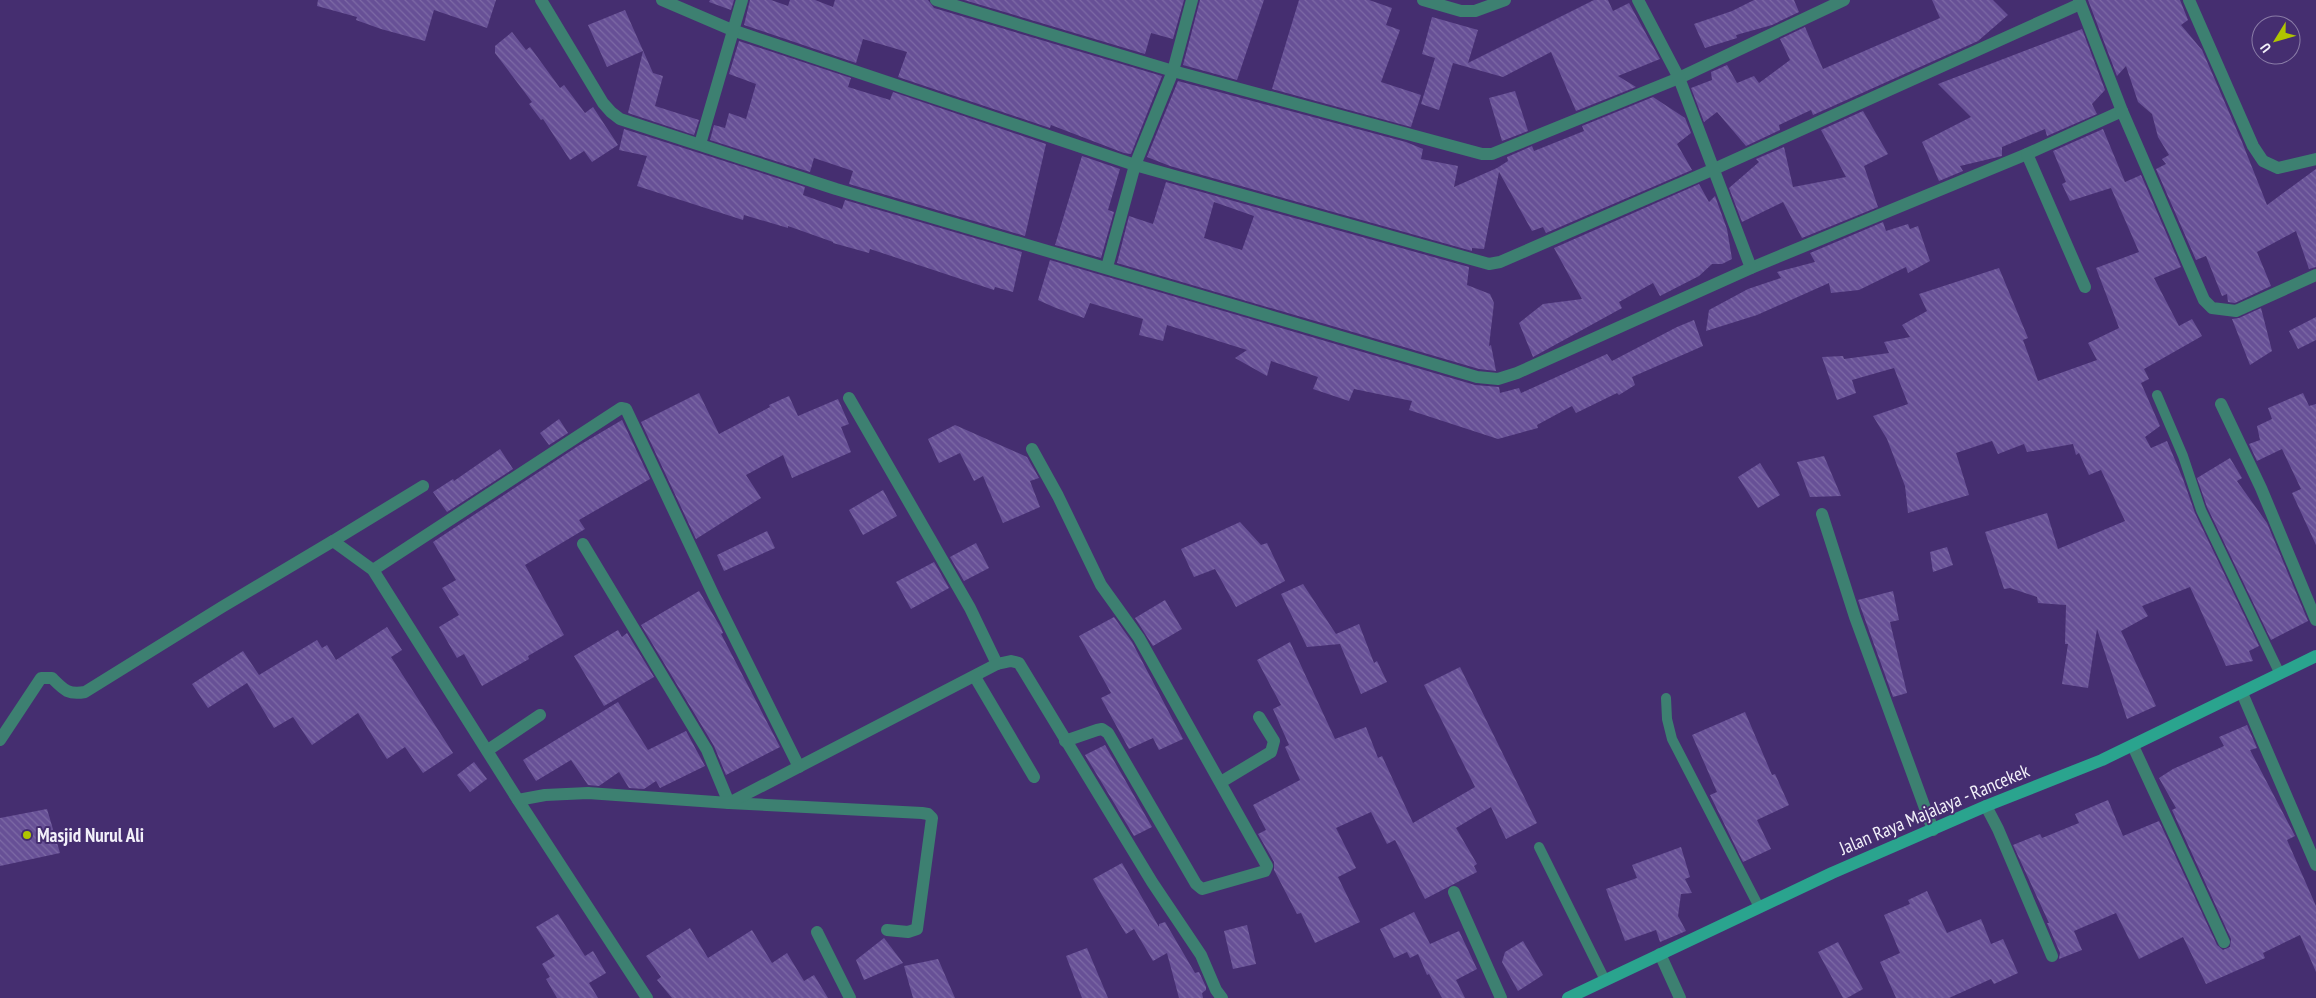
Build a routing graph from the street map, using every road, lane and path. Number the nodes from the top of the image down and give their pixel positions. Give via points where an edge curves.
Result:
1 (541, 0) edge
2 (662, 0) edge
3 (742, 0) edge
4 (936, 0) edge
5 (1192, 0) edge
6 (1423, 0) edge
7 (1505, 0) edge
8 (1638, 0) edge
9 (1844, 0) edge
10 (2189, 0) edge
11 (2079, 2) edge
12 (732, 30) junction
13 (1173, 71) junction
14 (1679, 78) junction
15 (2122, 111) junction
16 (700, 144) junction
17 (2027, 154) junction
18 (2316, 159) edge
19 (1136, 165) junction
20 (1712, 170) junction
21 (1107, 267) junction
22 (1751, 268) junction
23 (2316, 275) edge
24 (2085, 287) dead end
25 (2157, 395) dead end
26 (849, 398) dead end
27 (2221, 404) dead end
28 (1032, 449) dead end
29 (423, 486) dead end
30 (1822, 514) dead end
31 (333, 541) junction
32 (583, 544) dead end
33 (373, 570) junction
34 (2316, 620) edge
35 (2316, 656) edge
36 (997, 664) junction
37 (2280, 674) junction
38 (975, 678) junction
39 (2242, 693) junction
40 (1666, 698) dead end
41 (540, 716) dead end
42 (1259, 717) dead end
43 (0, 740) edge
44 (1065, 742) junction
45 (2133, 746) junction
46 (488, 750) junction
47 (799, 767) junction
48 (1034, 777) dead end
49 (1221, 782) junction
50 (518, 800) junction
51 (729, 803) junction
52 (1986, 806) junction
53 (1933, 830) junction
54 (1539, 847) dead end
55 (2316, 865) edge
56 (1454, 892) dead end
57 (1759, 907) junction
58 (887, 930) dead end
59 (817, 932) dead end
60 (2224, 942) dead end
61 (1660, 954) junction
62 (2052, 956) dead end
63 (1605, 980) junction
64 (647, 998) edge
65 (850, 998) edge
66 (1222, 998) edge
67 (1501, 998) edge
68 (1568, 998) edge
69 (1680, 998) edge

1 - 16 street via 611,112 620,119
2 - 12 street
3 - 12 street
4 - 13 street
5 - 13 street
6 - 7 street via 1461,11 1476,11
8 - 14 street
9 - 14 street
10 - 18 street via 2253,146 2263,161 2278,168
11 - 15 street
11 - 20 street
12 - 16 street
12 - 19 street
13 - 14 street via 1487,154 1502,151
13 - 19 street
14 - 20 street
15 - 17 street
15 - 23 street via 2204,300 2212,308 2236,311
16 - 21 street via 836,189
17 - 22 street
17 - 24 street
19 - 20 street via 1490,264
19 - 21 street
20 - 22 street
21 - 22 street via 1477,377 1498,379 1517,374
25 - 37 lane via 2201,510
26 - 36 street via 965,599
27 - 34 street via 2261,488
28 - 49 street via 1101,585 1139,638
29 - 31 street
30 - 53 street via 1855,617
31 - 33 street
31 - 43 street via 85,692 73,694 52,678 41,678
32 - 51 street via 707,750
33 - 46 street
33 - 47 street via 621,408 626,409
35 - 37 main road, Jalan Raya Majalaya - Rancekek
36 - 38 street
36 - 44 street via 1019,663
37 - 39 main road, Jalan Raya Majalaya - Rancekek
38 - 47 street
38 - 48 street
39 - 45 main road, Jalan Raya Majalaya - Rancekek
39 - 55 street
40 - 57 lane via 1672,739
41 - 46 street
42 - 49 street via 1274,741 1271,752
44 - 49 street via 1097,730 1108,733 1196,884 1202,889 1266,869
44 - 66 street via 1201,955
45 - 52 main road, Jalan Raya Majalaya - Rancekek
45 - 60 street
46 - 50 street
47 - 51 street
50 - 51 street via 588,793
50 - 64 street
51 - 58 street via 928,814 932,818 917,929 908,932
52 - 53 main road, Jalan Raya Majalaya - Rancekek
52 - 62 street
53 - 57 main road, Jalan Raya Majalaya - Rancekek
54 - 63 lane
56 - 67 street
57 - 61 main road, Jalan Raya Majalaya - Rancekek
59 - 65 street
61 - 63 main road, Jalan Raya Majalaya - Rancekek
61 - 69 street
63 - 68 main road, Jalan Raya Majalaya - Rancekek

